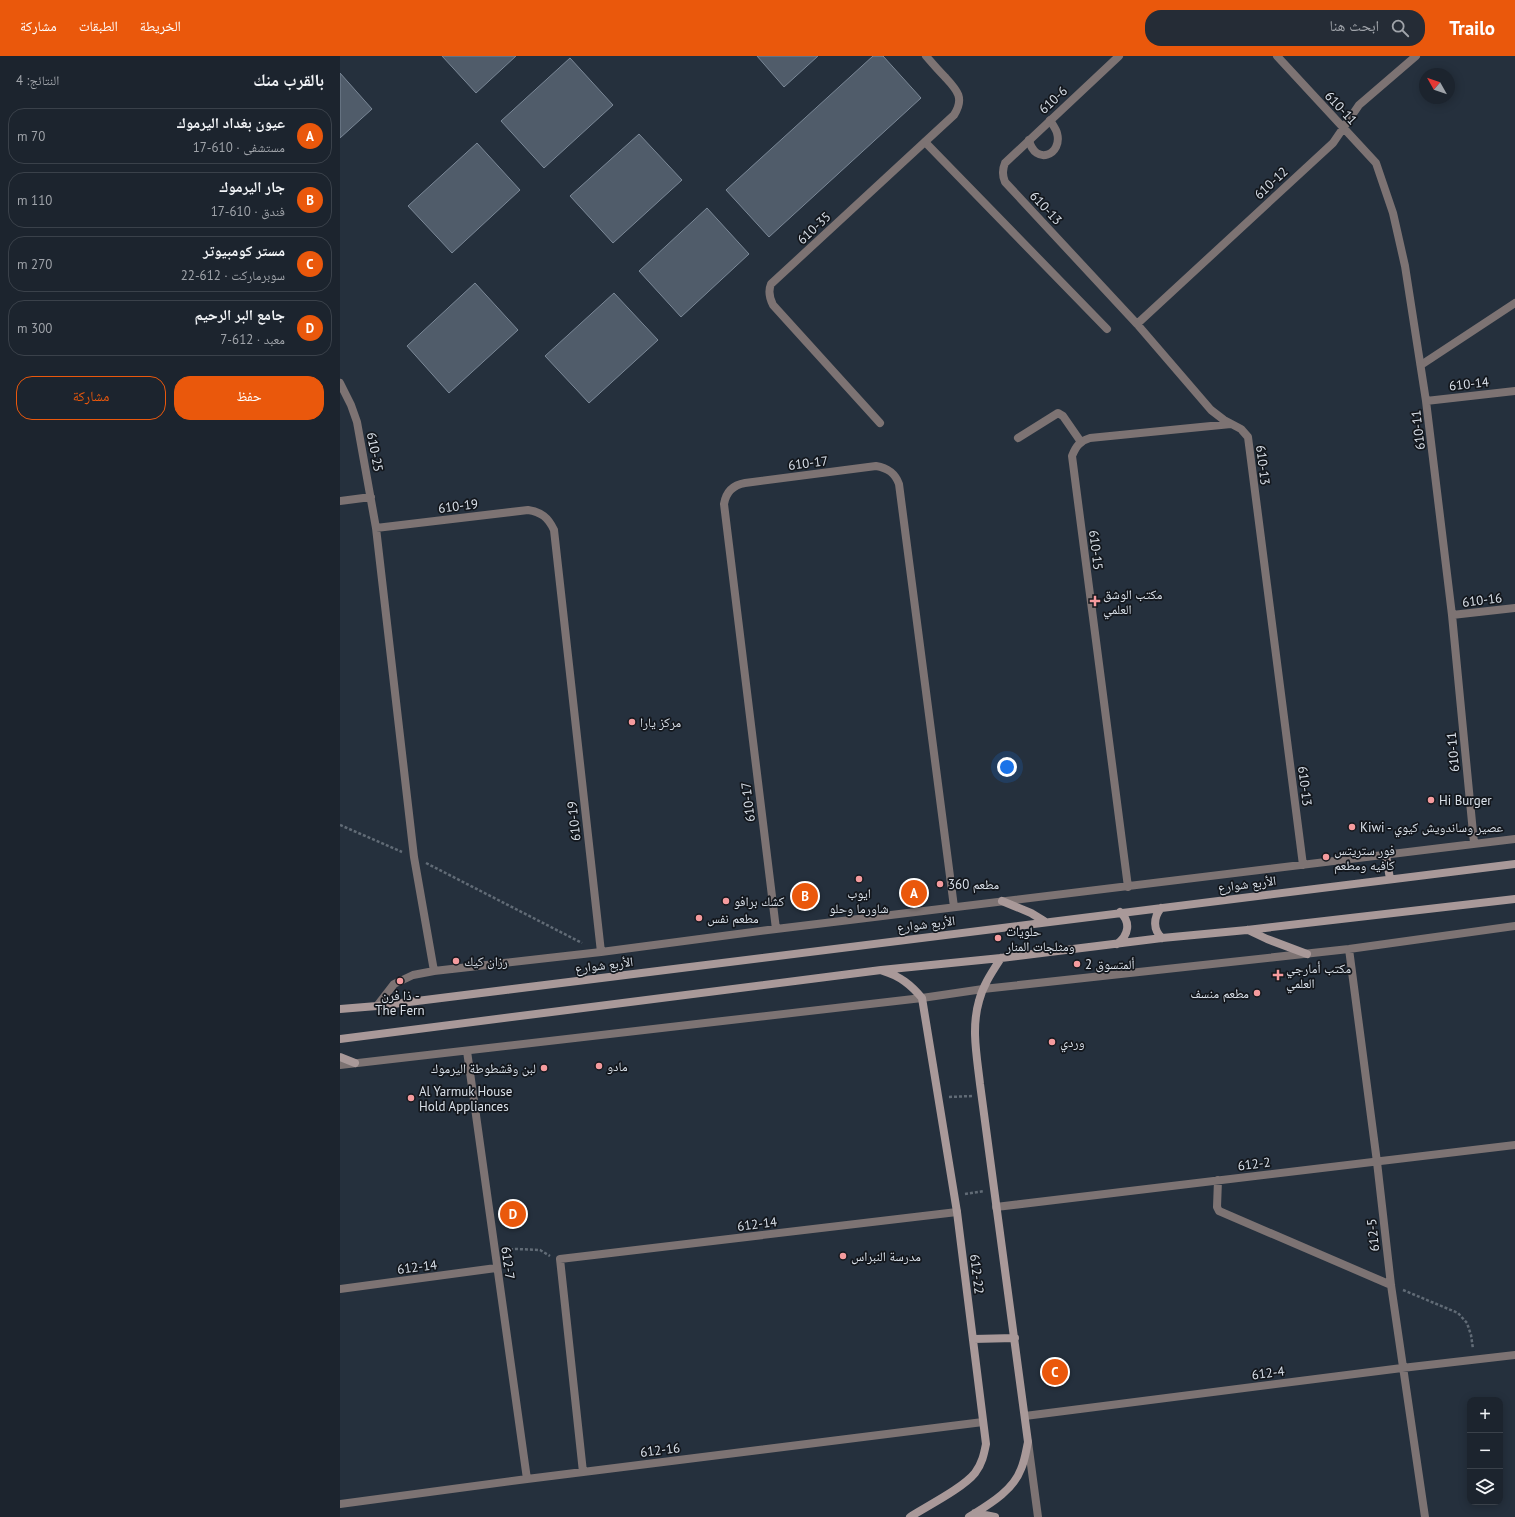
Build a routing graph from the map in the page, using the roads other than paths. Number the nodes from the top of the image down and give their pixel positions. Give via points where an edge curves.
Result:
1 (926, 56) edge
2 (1119, 56) edge
3 (1278, 56) edge
4 (1416, 56) edge
5 (1050, 120) junction
6 (1343, 128) junction
7 (1029, 140) junction
8 (925, 142) junction
9 (1005, 163) joint
10 (1515, 303) edge
11 (1137, 324) junction
12 (1107, 329) dead end
13 (1421, 365) junction
14 (340, 383) edge
15 (1515, 391) edge
16 (1426, 401) junction
17 (880, 423) dead end
18 (1232, 424) junction
19 (1018, 438) dead end
20 (1080, 442) junction
21 (371, 497) junction
22 (340, 501) edge
23 (376, 528) junction
24 (1515, 608) edge
25 (1452, 615) junction
26 (1515, 839) edge
27 (1474, 843) junction
28 (1386, 855) junction
29 (1515, 864) edge
30 (1303, 865) junction
31 (1390, 879) junction
32 (1128, 887) junction
33 (1515, 899) edge
34 (1002, 901) junction
35 (954, 907) junction
36 (1160, 908) junction
37 (1120, 912) junction
38 (1044, 921) junction
39 (1515, 926) edge
40 (776, 929) junction
41 (1247, 930) junction
42 (1162, 938) junction
43 (1118, 944) junction
44 (1349, 949) junction
45 (601, 952) junction
46 (1308, 954) junction
47 (1001, 958) junction
48 (881, 970) junction
49 (434, 971) junction
50 (983, 989) junction
51 (922, 998) junction
52 (377, 1006) junction
53 (340, 1009) edge
54 (340, 1040) edge
55 (467, 1051) junction
56 (340, 1057) edge
57 (355, 1063) junction
58 (340, 1065) edge
59 (1515, 1145) edge
60 (1377, 1162) junction
61 (1218, 1180) junction
62 (996, 1207) junction
63 (957, 1212) junction
64 (496, 1268) junction
65 (1391, 1285) junction
66 (340, 1289) edge
67 (1015, 1338) junction
68 (973, 1339) junction
69 (1515, 1355) edge
70 (1402, 1368) junction
71 (1025, 1416) junction
72 (983, 1422) junction
73 (1028, 1442) junction
74 (583, 1472) junction
75 (527, 1479) junction
76 (340, 1504) edge
77 (972, 1515) edge
78 (910, 1517) edge
79 (995, 1517) edge
80 (1038, 1517) edge
81 (1425, 1517) edge

1 - 8 street, 610-35 via 956,89 960,100 954,115
2 - 5 street, 610-6
3 - 6 street, 610-11
4 - 6 street, 610-12 via 1359,105
5 - 7 street, 610-6
5 - 7 street via 1058,138 1052,153 1041,156 1032,149
6 - 11 street, 610-12 via 1328,148
6 - 13 street, 610-11 via 1376,163 1394,213
7 - 9 street, 610-6
8 - 12 street
8 - 17 street, 610-35 via 777,278 769,289 773,305
9 - 11 street, 610-13 via 1005,182
10 - 13 street
11 - 18 street, 610-13 via 1210,410
13 - 16 street, 610-11
14 - 21 street, 610-25 via 357,422
15 - 16 street, 610-14
16 - 25 street, 610-11
18 - 20 street via 1090,438
18 - 30 street, 610-13 via 1241,429 1248,438
19 - 20 street via 1058,413 1063,416
20 - 32 street, 610-15 via 1074,451 1072,461
21 - 22 street
21 - 23 street, 610-25
23 - 45 street, 610-19 via 528,510 541,513 550,522 554,530
23 - 49 street via 414,857
24 - 25 street, 610-16
25 - 27 street, 610-11
26 - 27 street
27 - 28 street
28 - 30 street
28 - 31 main road
29 - 31 main road, الأربع شوارع
30 - 32 street
31 - 36 main road, الأربع شوارع
32 - 34 street
33 - 41 main road
34 - 35 street
34 - 38 main road
35 - 40 street
35 - 40 street, 610-17 via 899,484 888,469 876,466 740,484 730,489 725,498
36 - 37 main road, الأربع شوارع
36 - 42 main road via 1155,923
37 - 38 main road, الأربع شوارع
37 - 43 main road via 1126,919 1128,928
38 - 52 main road, الأربع شوارع
39 - 44 street
40 - 45 street
41 - 42 main road
41 - 46 main road
42 - 43 main road
43 - 47 main road
44 - 46 street
44 - 60 street, 612-5
45 - 49 street
46 - 50 street
47 - 48 main road
47 - 50 main road
48 - 51 main road via 896,975 908,983
48 - 54 main road
49 - 52 street via 413,975 394,984
50 - 51 street
50 - 62 main road via 978,1002 976,1033
51 - 55 street
51 - 63 main road, 612-22
52 - 53 main road, الأربع شوارع
55 - 57 street
55 - 64 street, 612-7
56 - 57 main road
57 - 58 street
59 - 60 street, 612-2
60 - 61 street, 612-2
60 - 65 street, 612-5
61 - 62 street, 612-2
61 - 65 street via 1219,1211
62 - 67 main road
63 - 68 main road, 612-22
63 - 74 street, 612-14 via 560,1260
64 - 66 street, 612-14
64 - 75 street, 612-7
65 - 70 street, 612-5
67 - 68 main road
67 - 71 main road
68 - 72 main road, 612-22
69 - 70 street, 612-4
70 - 71 street, 612-4
70 - 81 street, 612-5
71 - 73 main road
72 - 74 street, 612-16
72 - 78 main road, 612-22 via 985,1452 975,1473 963,1484
73 - 77 main road via 1021,1470 1012,1483 1001,1495
73 - 80 street
74 - 75 street, 612-16
75 - 76 street, 612-16
77 - 79 main road

